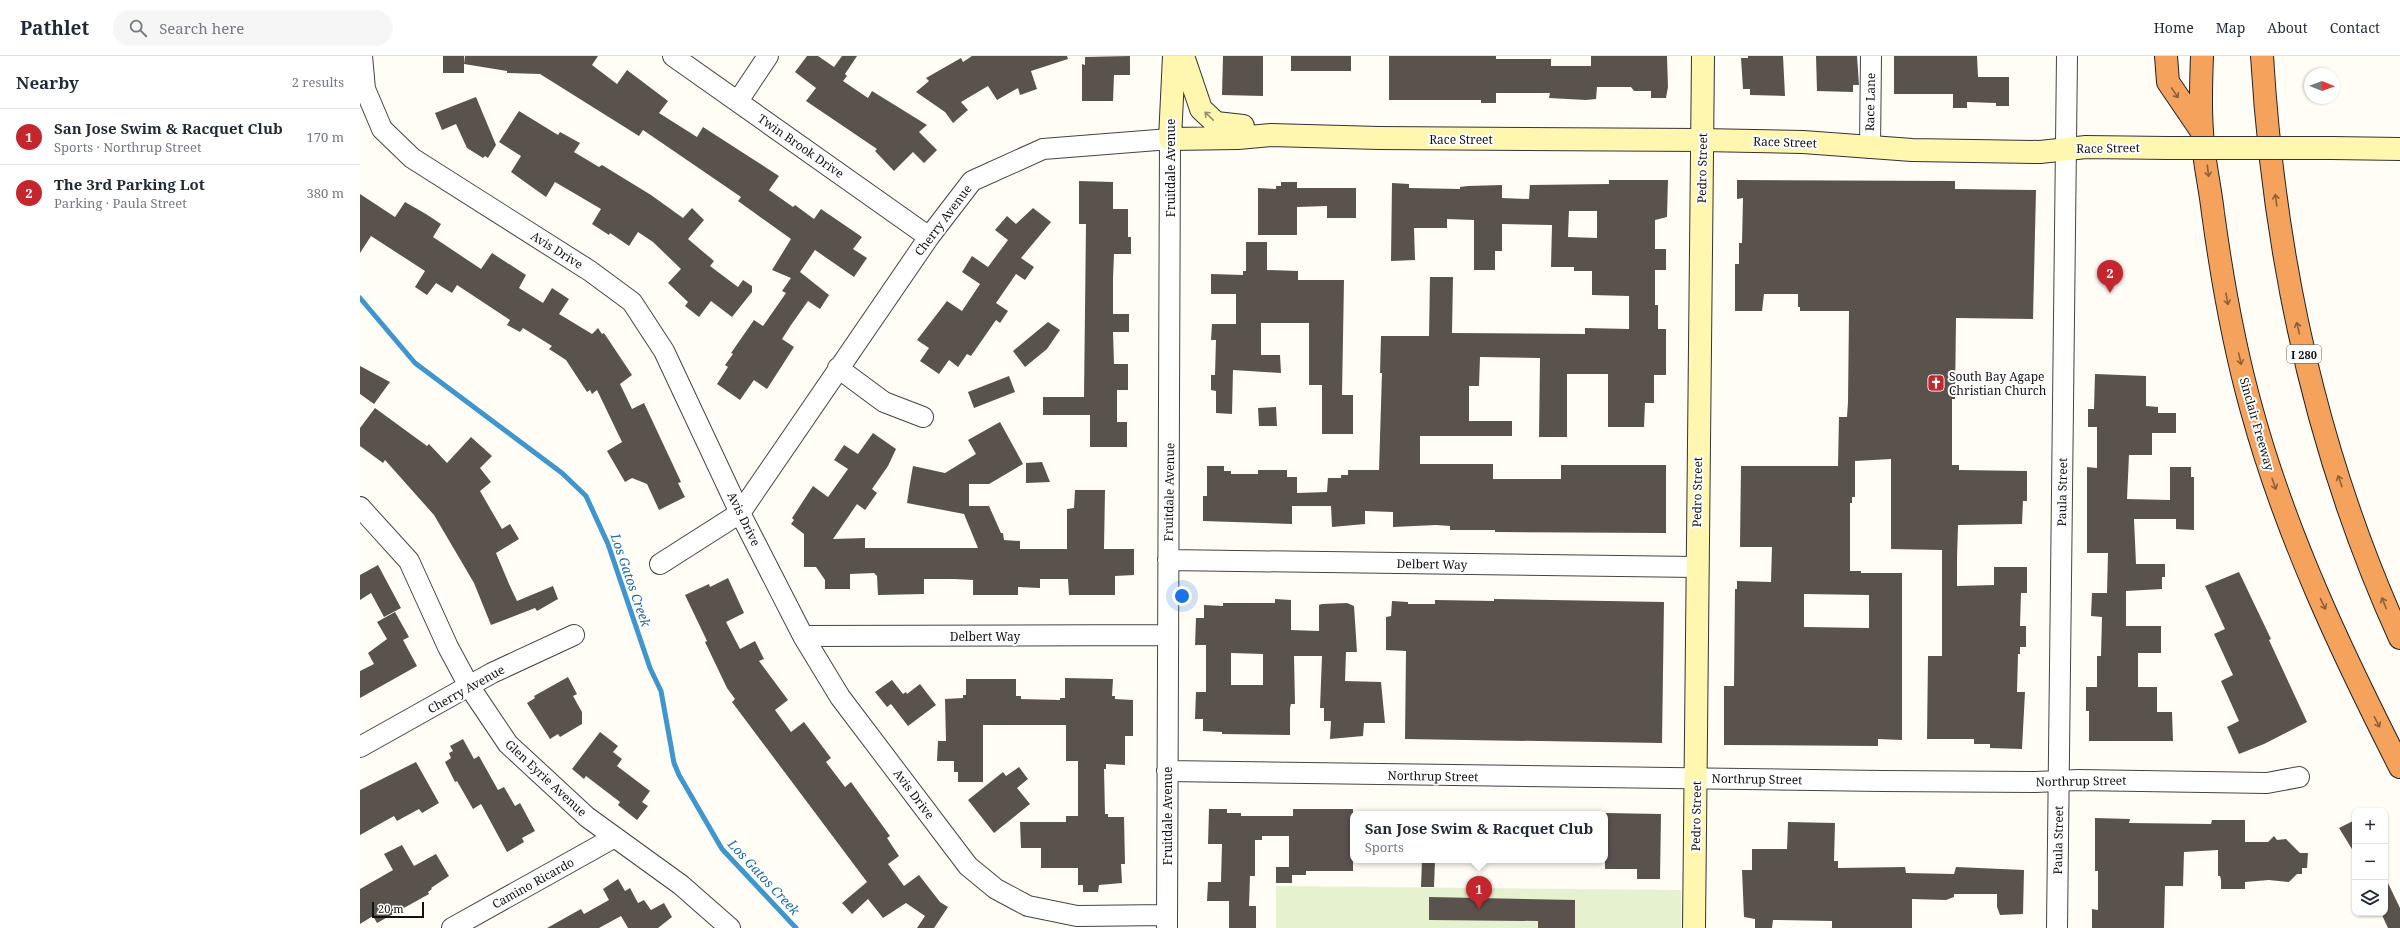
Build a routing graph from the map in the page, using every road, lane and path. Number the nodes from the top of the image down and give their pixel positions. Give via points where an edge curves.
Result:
1 (362, 56) edge
2 (672, 56) edge
3 (768, 56) edge
4 (1174, 56) edge
5 (1183, 56) edge
6 (1703, 56) edge
7 (1871, 56) edge
8 (2067, 56) edge
9 (2166, 56) edge
10 (2185, 56) edge
11 (2262, 56) edge
12 (2202, 65) edge
13 (738, 101) junction
14 (2202, 132) junction
15 (1271, 135) junction
16 (1170, 139) junction
17 (1702, 140) junction
18 (1870, 148) junction
19 (2400, 149) edge
20 (2066, 150) junction
21 (929, 237) junction
22 (838, 368) junction
23 (922, 417) dead end
24 (360, 507) edge
25 (740, 513) junction
26 (1168, 560) junction
27 (660, 564) dead end
28 (1696, 567) junction
29 (574, 635) dead end
30 (1167, 635) junction
31 (803, 636) junction
32 (2400, 638) edge
33 (469, 686) junction
34 (360, 747) edge
35 (2400, 767) edge
36 (1167, 771) junction
37 (2299, 776) dead end
38 (1697, 778) junction
39 (2059, 780) junction
40 (615, 837) junction
41 (1167, 922) edge
42 (452, 928) edge
43 (730, 928) edge
44 (1694, 928) edge
45 (2057, 928) edge

1 - 25 street, Avis Drive via 365,89 382,129 412,158 590,271 632,302 664,351
2 - 13 street, Twin Brook Drive
3 - 13 street
4 - 16 street, Fruitdale Avenue
15 -> 5 street via 1238,124 1216,123 1199,106
6 - 17 street, Pedro Street
7 - 18 street, Race Lane
8 - 20 street, Paula Street
9 -> 14 highway via 2168,82
10 - 12 highway
32 -> 11 highway, I 280 via 2358,535 2333,461 2295,315 2272,176
12 - 14 highway, Sinclair Freeway
13 - 21 street, Twin Brook Drive
14 -> 35 highway, Sinclair Freeway via 2228,305 2254,418 2274,483 2304,563 2364,697
15 - 16 street, Race Street
15 - 17 street, Race Street
16 - 21 street, Cherry Avenue via 1042,149 972,182
16 - 26 street, Fruitdale Avenue
17 - 18 street, Race Street via 1803,142
17 - 28 street, Pedro Street
18 - 20 street, Race Street via 2040,152
19 - 20 street, Race Street, bridge via 2086,147
20 - 39 street, Paula Street
21 - 22 street, Cherry Avenue
22 - 23 street via 884,402
22 - 25 street, Cherry Avenue
24 - 33 street, Glen Eyrie Avenue via 409,561 448,647
25 - 27 street, Cherry Avenue
25 - 31 street, Avis Drive
26 - 28 street, Delbert Way
26 - 30 street, Fruitdale Avenue
28 - 38 street, Pedro Street
29 - 33 street, Cherry Avenue
30 - 31 street, Delbert Way
30 - 36 street, Fruitdale Avenue
31 - 41 street, Avis Drive via 840,697 968,866 996,889 1028,906 1077,916
33 - 34 street, Cherry Avenue
33 - 40 street, Glen Eyrie Avenue via 508,744 587,816
36 - 38 street, Northrup Street
36 - 41 street, Fruitdale Avenue
37 - 39 street, Northrup Street via 2267,783
38 - 39 street, Northrup Street
38 - 44 street, Pedro Street
39 - 45 street, Paula Street
40 - 42 street, Camino Ricardo
40 - 43 street, Glen Eyrie Avenue via 681,885

